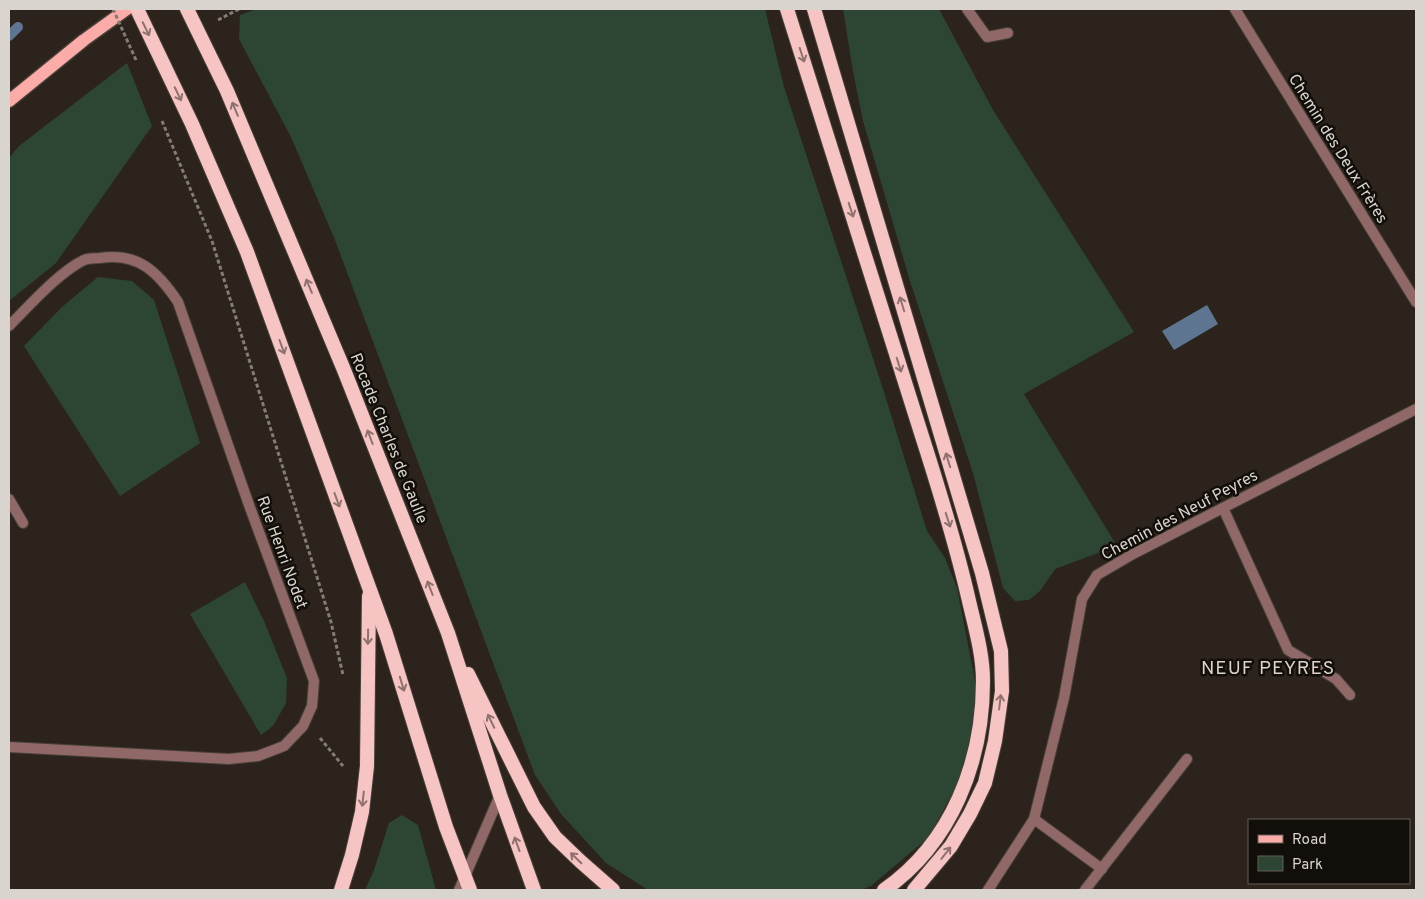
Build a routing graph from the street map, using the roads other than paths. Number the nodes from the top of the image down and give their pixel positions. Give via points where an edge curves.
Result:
1 (127, 9) edge
2 (137, 9) edge
3 (187, 9) edge
4 (787, 9) edge
5 (814, 9) edge
6 (967, 9) edge
7 (1235, 9) edge
8 (1008, 33) dead end
9 (10, 101) edge
10 (1416, 302) edge
11 (9, 326) edge
12 (1416, 409) edge
13 (9, 499) edge
14 (1223, 508) junction
15 (24, 523) dead end
16 (369, 588) junction
17 (448, 633) junction
18 (1350, 695) dead end
19 (9, 747) edge
20 (1188, 759) dead end
21 (500, 795) junction
22 (1034, 819) junction
23 (1102, 869) junction
24 (465, 886) edge
25 (341, 890) edge
26 (534, 890) edge
27 (613, 890) edge
28 (884, 890) edge
29 (914, 890) edge
30 (988, 890) edge
31 (1085, 890) edge

1 - 9 main road
2 -> 16 highway via 192,124 247,252
17 -> 3 highway, Rocade Charles de Gaulle via 344,370 227,91
4 -> 28 highway via 956,543 977,635 983,678 981,727 961,795 944,829 916,864
29 -> 5 highway via 950,846 985,783 1002,691 1001,651 979,563
6 - 8 street via 987,36
7 - 10 street, Chemin des Deux Frères
11 - 19 street, Rue Henri Nodet via 65,273 85,260 112,256 132,260 150,269 164,282 178,302 314,681 312,706 303,726 284,746 258,756 229,759
12 - 14 street, Chemin des Neuf Peyres
13 - 15 street
14 - 18 street via 1288,650 1336,679
14 - 22 street, Chemin des Neuf Peyres via 1097,575 1082,599 1064,698
16 -> 24 highway
16 -> 25 highway via 367,766 362,812
17 - 21 highway, Rocade Charles de Gaulle
27 -> 17 highway via 555,837 534,807
20 - 23 street
21 - 24 street
26 -> 21 highway, Rocade Charles de Gaulle
22 - 23 street
22 - 30 street, Chemin des Neuf Peyres
23 - 31 street

